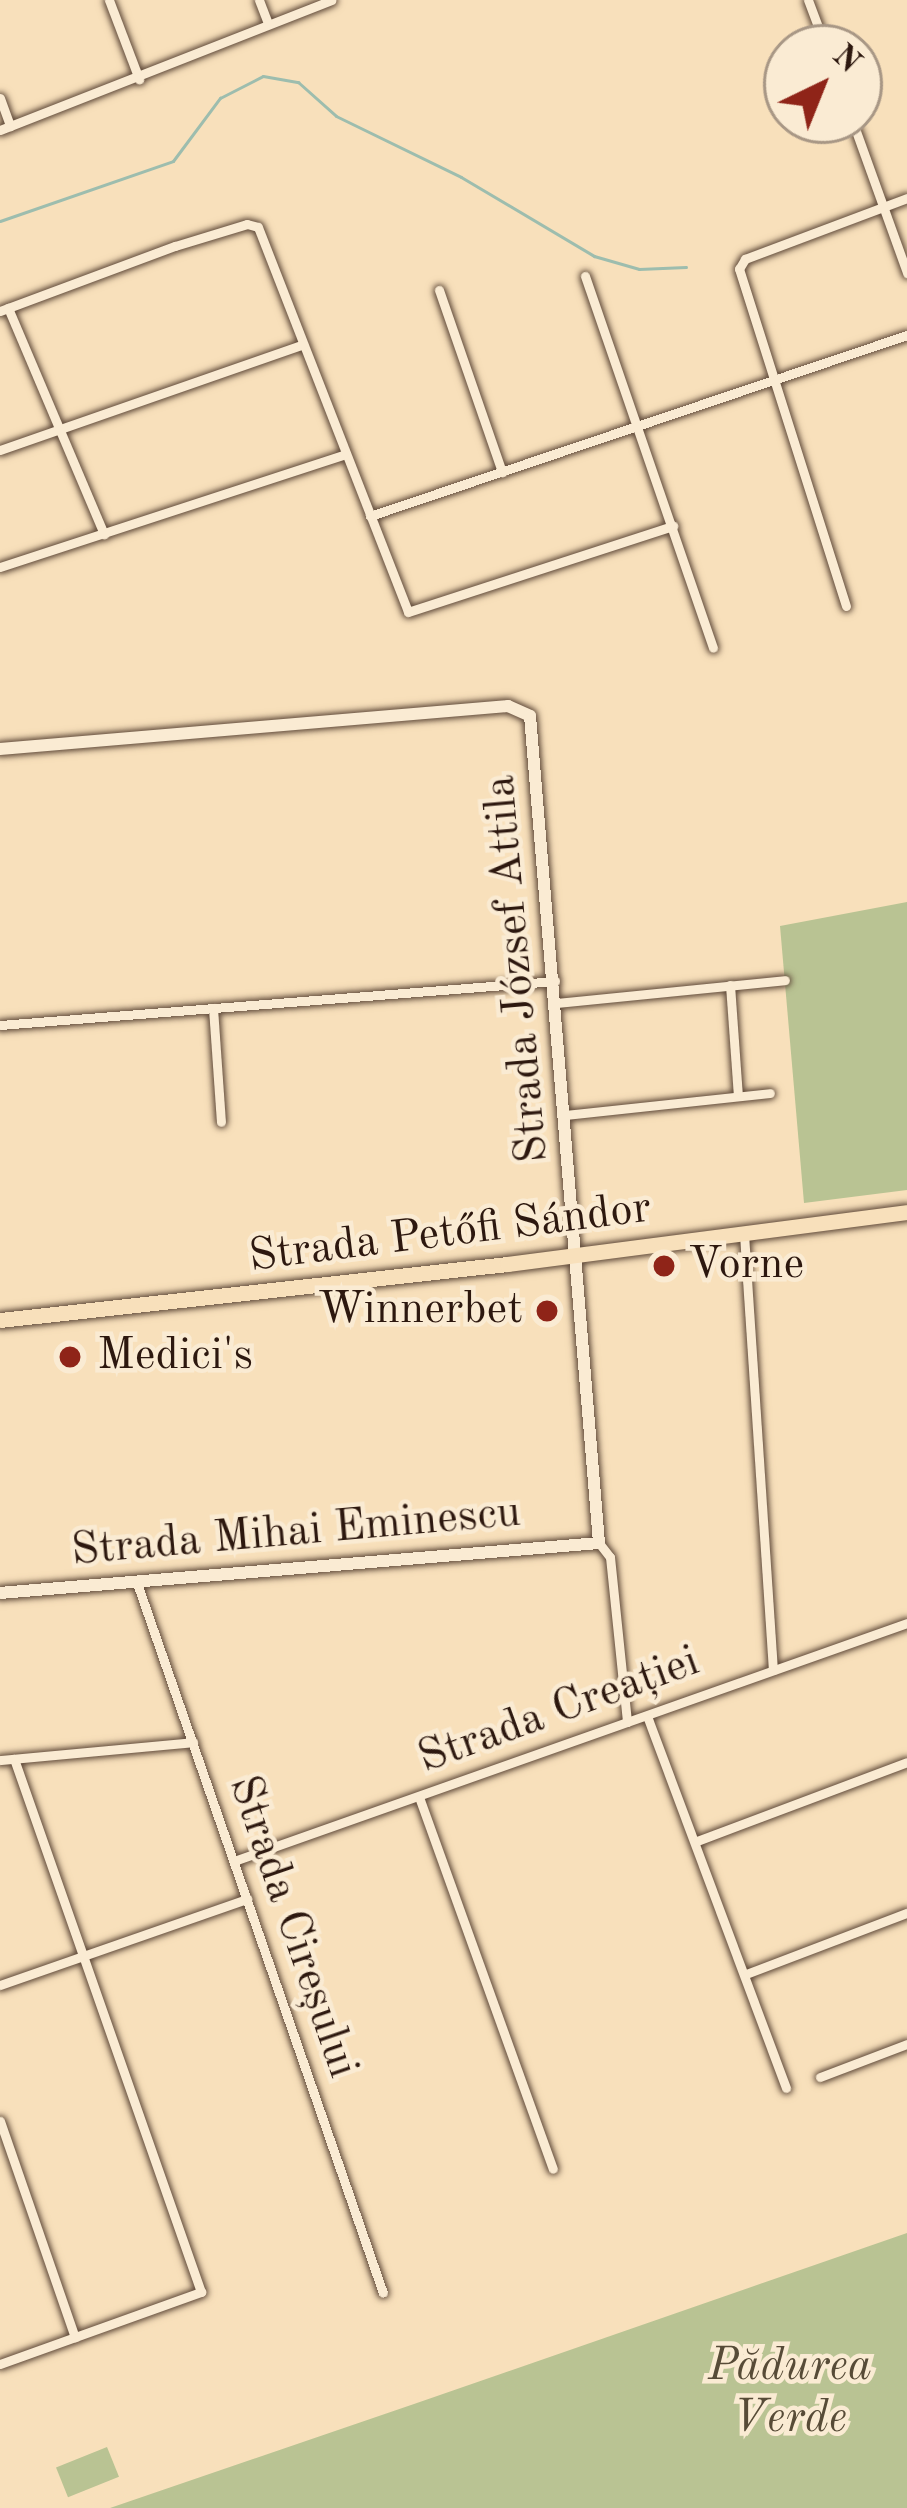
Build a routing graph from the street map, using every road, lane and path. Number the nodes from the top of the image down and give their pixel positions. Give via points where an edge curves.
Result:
1 (109, 0) edge
2 (259, 0) edge
3 (331, 0) edge
4 (267, 21) junction
5 (139, 79) junction
6 (0, 98) edge
7 (5, 128) edge
8 (861, 144) edge
9 (907, 198) edge
10 (884, 208) junction
11 (907, 273) edge
12 (585, 276) dead end
13 (439, 290) dead end
14 (4, 310) edge
15 (907, 335) edge
16 (302, 345) junction
17 (773, 382) junction
18 (638, 428) junction
19 (58, 429) junction
20 (0, 450) edge
21 (346, 454) junction
22 (502, 472) junction
23 (370, 517) junction
24 (673, 526) junction
25 (104, 534) junction
26 (0, 567) edge
27 (846, 606) dead end
28 (712, 648) dead end
29 (0, 748) edge
30 (785, 980) dead end
31 (555, 981) junction
32 (730, 985) junction
33 (556, 1003) junction
34 (213, 1008) junction
35 (0, 1025) edge
36 (770, 1093) dead end
37 (738, 1096) junction
38 (566, 1115) junction
39 (220, 1123) dead end
40 (907, 1208) edge
41 (744, 1234) junction
42 (577, 1251) junction
43 (0, 1310) edge
44 (0, 1319) edge
45 (599, 1544) junction
46 (137, 1583) junction
47 (0, 1593) edge
48 (907, 1623) edge
49 (773, 1670) junction
50 (647, 1716) junction
51 (627, 1722) junction
52 (193, 1742) junction
53 (14, 1759) junction
54 (0, 1760) edge
55 (907, 1762) edge
56 (419, 1796) junction
57 (697, 1841) junction
58 (234, 1861) junction
59 (247, 1899) junction
60 (907, 1913) edge
61 (83, 1958) junction
62 (746, 1974) junction
63 (0, 1985) edge
64 (907, 2044) edge
65 (820, 2077) dead end
66 (786, 2089) dead end
67 (0, 2122) edge
68 (553, 2169) dead end
69 (383, 2293) dead end
70 (75, 2337) junction
71 (0, 2364) edge

1 - 5 street
2 - 4 street
3 - 4 street
4 - 5 street
5 - 7 street
6 - 7 street
8 - 10 street
9 - 10 street
10 - 11 street
10 - 17 street via 740,263
12 - 18 street
13 - 22 street
14 - 16 street via 247,224 267,237
14 - 19 street
15 - 17 street
16 - 19 street
16 - 21 street
17 - 18 street
17 - 27 street
18 - 22 street
18 - 24 street
19 - 20 street
19 - 25 street
21 - 23 street
21 - 25 street
22 - 23 street
23 - 24 street via 403,608 414,612
24 - 28 street
25 - 26 street
29 - 31 street, Strada József Attila via 524,710 533,723
30 - 32 street
31 - 33 street, Strada József Attila
31 - 34 street
32 - 33 street
32 - 37 street
33 - 38 street, Strada József Attila
34 - 35 street
34 - 39 street
36 - 37 street
37 - 38 street
38 - 42 street, Strada József Attila
40 - 41 main road, Strada Petőfi Sándor
40 - 42 main road, Strada Petőfi Sándor
41 - 42 main road, Strada Petőfi Sándor
41 - 49 street
42 - 43 main road, Strada Petőfi Sándor
42 - 44 main road, Strada Petőfi Sándor
42 - 45 street, Strada József Attila
45 - 46 street, Strada Mihai Eminescu
45 - 51 street, Strada József Attila via 610,1557
46 - 47 street, Strada Mihai Eminescu
46 - 52 street, Strada Cireșului
48 - 49 street, Strada Creației
49 - 50 street, Strada Creației
50 - 51 street, Strada Creației
50 - 57 street
51 - 56 street, Strada Creației
52 - 53 street
52 - 58 street, Strada Cireșului
53 - 54 street
53 - 61 street
55 - 57 street
56 - 58 street, Strada Creației
56 - 68 street
57 - 62 street
58 - 59 street, Strada Cireșului
59 - 61 street
59 - 69 street, Strada Cireșului
60 - 62 street
61 - 63 street
61 - 70 street via 201,2292
62 - 66 street
64 - 65 street
67 - 70 street
70 - 71 street

